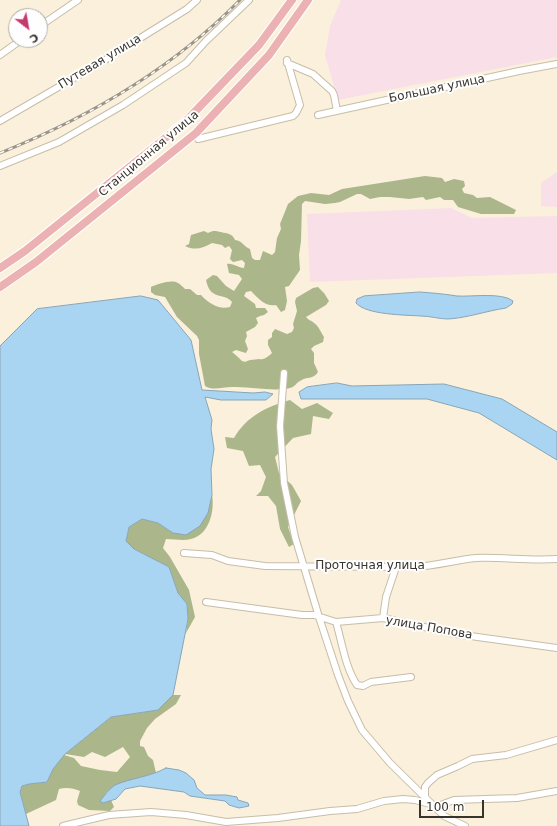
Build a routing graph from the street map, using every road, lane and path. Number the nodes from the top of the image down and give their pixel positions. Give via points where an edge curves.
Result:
1 (78, 0) edge
2 (198, 0) edge
3 (249, 0) edge
4 (292, 0) edge
5 (308, 0) edge
6 (48, 21) edge
7 (10, 48) edge
8 (0, 55) edge
9 (557, 64) edge
10 (337, 111) junction
11 (318, 115) dead end
12 (0, 121) edge
13 (198, 139) dead end
14 (0, 166) edge
15 (0, 268) edge
16 (0, 288) edge
17 (284, 373) dead end
18 (184, 553) dead end
19 (557, 559) edge
20 (304, 566) junction
21 (396, 566) junction
22 (206, 602) dead end
23 (319, 617) junction
24 (383, 618) junction
25 (336, 622) junction
26 (557, 648) edge
27 (411, 677) dead end
28 (557, 740) edge
29 (557, 791) edge
30 (425, 797) junction
31 (433, 805) junction
32 (82, 824) edge
33 (62, 826) edge
34 (465, 826) edge

1 - 6 street
2 - 12 street, Путевая улица via 105,60
3 - 14 street via 206,40 186,63 124,105 59,142
4 - 15 main road, Станционная улица via 253,52 184,123
5 - 16 main road, Станционная улица via 269,55 196,133
7 - 8 street
9 - 10 street, Большая улица
10 - 11 street, Большая улица
10 - 13 street via 332,91 313,74 287,62 300,105 293,116
17 - 20 street via 280,426 284,484
18 - 20 street, Проточная улица via 212,555 228,561 265,566
19 - 21 street, Проточная улица via 478,558 454,560 432,566
20 - 21 street, Проточная улица
20 - 23 street
21 - 24 street via 386,597
22 - 23 street, улица Попова
23 - 25 street, улица Попова
23 - 30 street via 338,675 362,730 390,763
24 - 25 street, улица Попова
24 - 26 street, улица Попова via 456,634
25 - 27 street via 345,657 357,685
28 - 30 street via 506,754 472,759 437,775 425,787
29 - 31 street via 517,798 454,800 438,806
30 - 31 street
31 - 32 street via 403,799 384,801 357,809 226,822 151,812 109,815
31 - 34 street via 444,816
32 - 33 street

